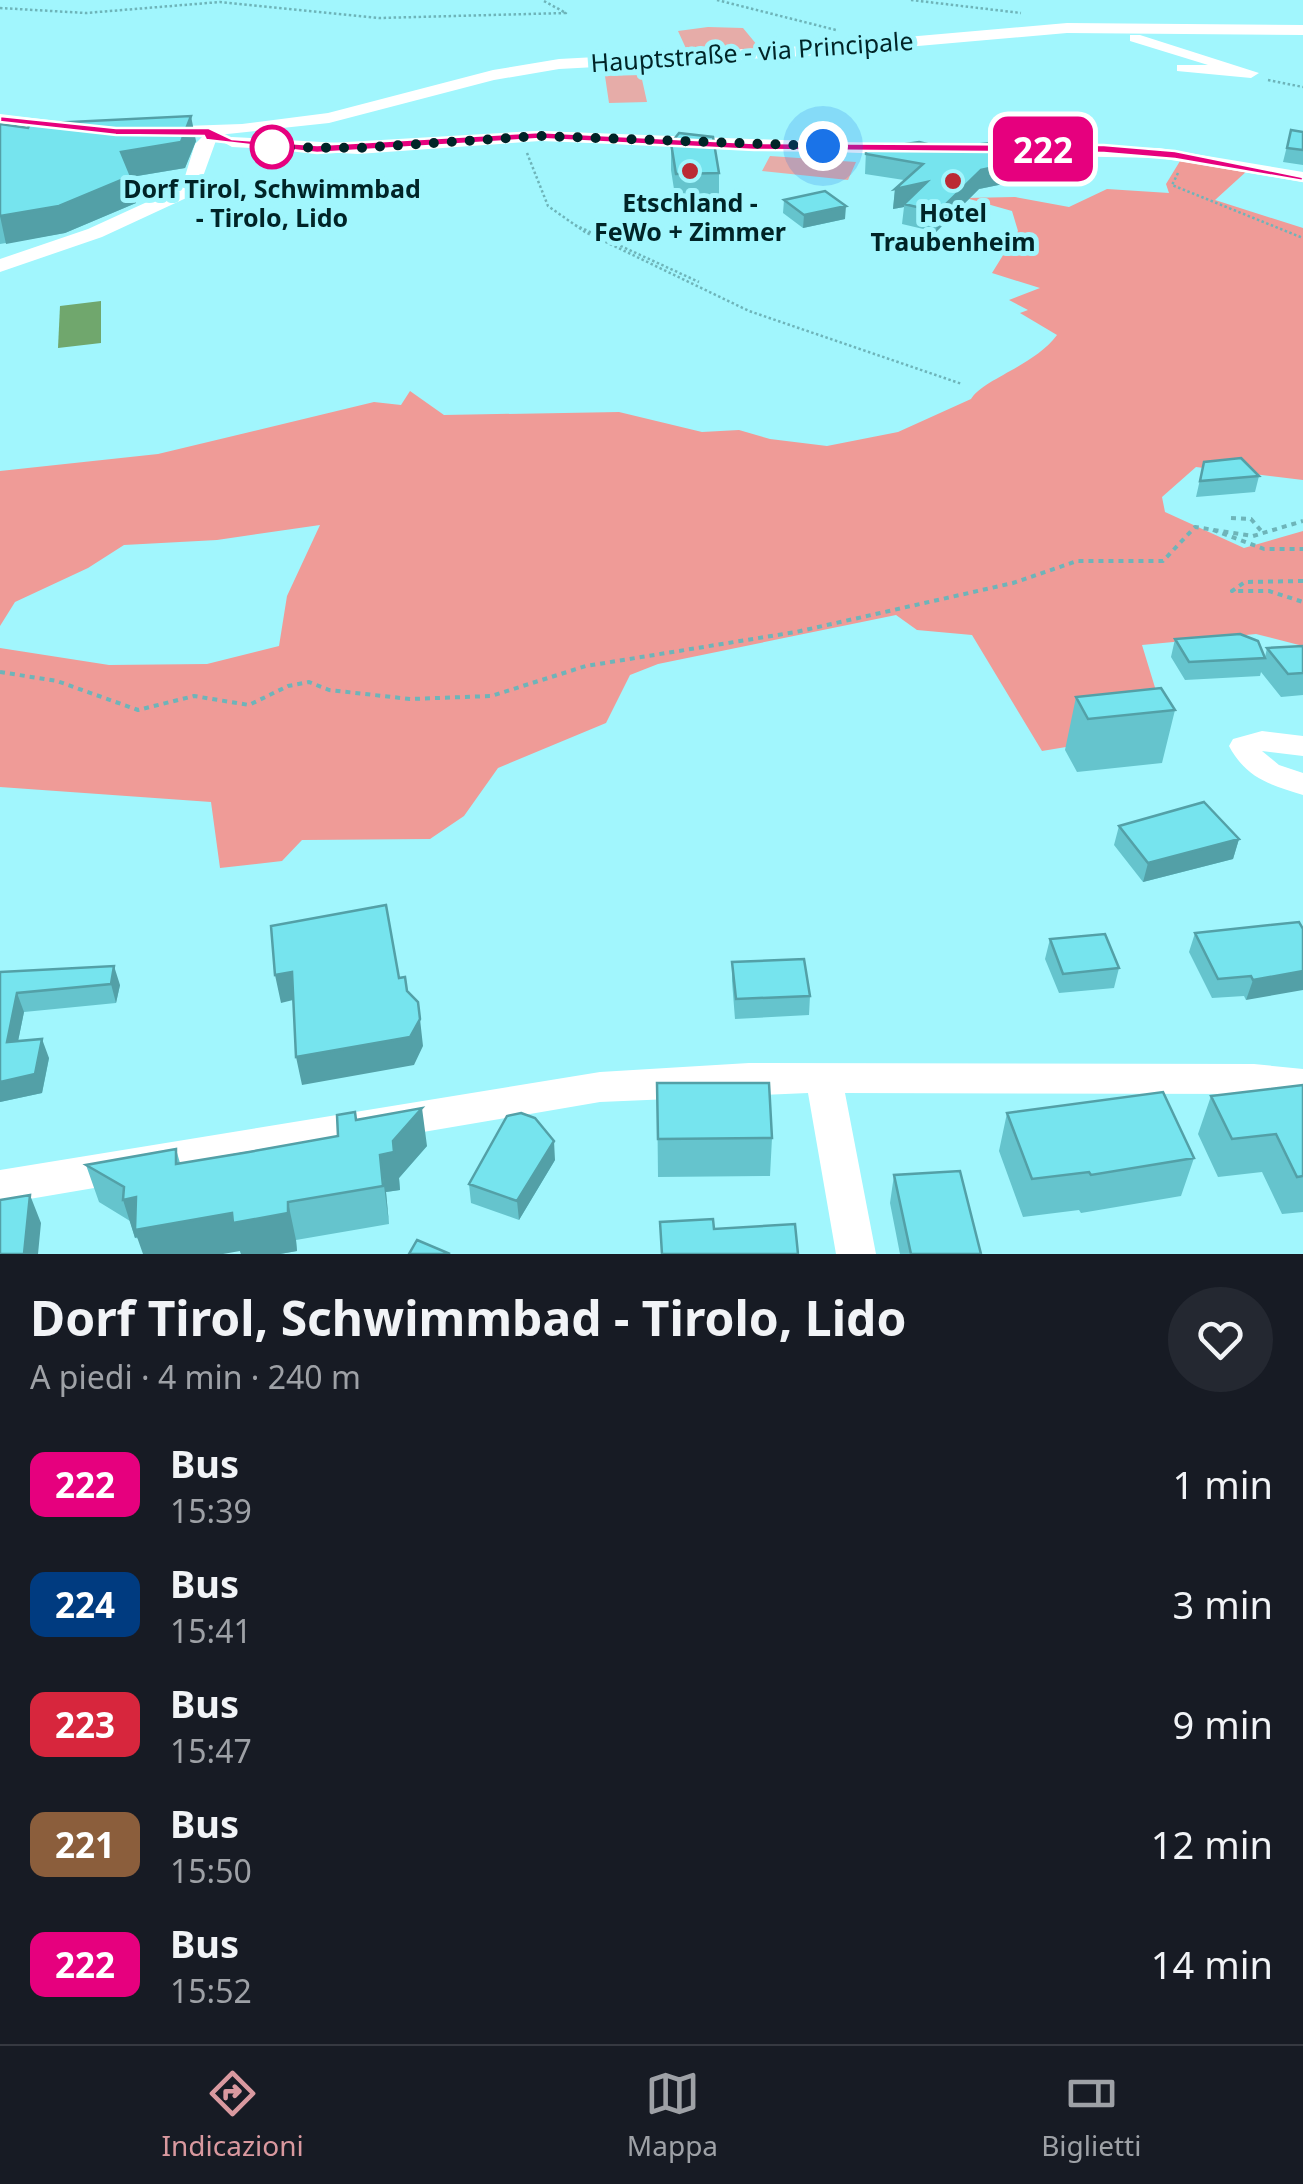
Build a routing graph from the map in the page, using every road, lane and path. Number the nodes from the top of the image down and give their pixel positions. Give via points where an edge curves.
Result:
1 (542, 0) edge
2 (716, 0) edge
3 (912, 0) edge
4 (0, 8) edge
5 (1068, 28) junction
6 (1090, 28) junction
7 (1303, 30) edge
8 (808, 31) dead end
9 (874, 44) junction
10 (697, 46) dead end
11 (744, 47) junction
12 (637, 50) dead end
13 (682, 58) junction
14 (1183, 68) dead end
15 (0, 119) edge
16 (85, 128) edge
17 (130, 132) edge
18 (210, 135) junction
19 (517, 136) junction
20 (1158, 153) junction
21 (1303, 177) edge
22 (570, 224) junction
23 (1303, 238) edge
24 (5, 263) edge
25 (698, 282) dead end
26 (962, 384) dead end
27 (1230, 518) dead end
28 (1303, 521) edge
29 (1204, 526) junction
30 (1264, 533) junction
31 (1303, 549) edge
32 (1303, 582) edge
33 (1303, 602) edge
34 (0, 672) edge
35 (1303, 746) edge
36 (1303, 784) edge
37 (824, 1082) junction
38 (1303, 1084) edge
39 (0, 1187) edge
40 (856, 1254) edge

1 - 4 path via 566,12 379,18 220,2 86,13
2 - 9 path
3 - 5 path via 1005,10
5 - 6 street, Hauptstraße - via Principale
5 - 9 street, Hauptstraße - via Principale
6 - 7 street, Hauptstraße - via Principale
6 - 14 street via 1252,73
8 - 9 street
9 - 11 street, Hauptstraße - via Principale
10 - 11 street
11 - 13 street, Hauptstraße - via Principale
12 - 13 street via 666,49
13 - 18 street, Hauptstraße - via Principale via 521,70 341,115
15 - 16 street
17 - 18 street
18 - 19 street via 317,149
18 - 24 street via 190,189 95,233
19 - 20 street
19 - 22 path via 542,196
20 - 21 street
20 - 23 path via 1172,158 1179,172 1172,185
22 - 25 path
22 - 26 path via 750,312
27 - 30 path via 1252,519
28 - 30 path
29 - 30 path
29 - 31 path via 1264,549
29 - 34 path via 1185,534 1162,561 1077,561 1013,583 796,632 586,666 491,696 410,700 308,682 249,705 194,696 138,710 57,681
32 - 33 path via 1245,582 1232,591 1269,591
35 - 36 street via 1244,746 1251,762
37 - 38 street
37 - 39 street via 748,1078 600,1088
37 - 40 street

